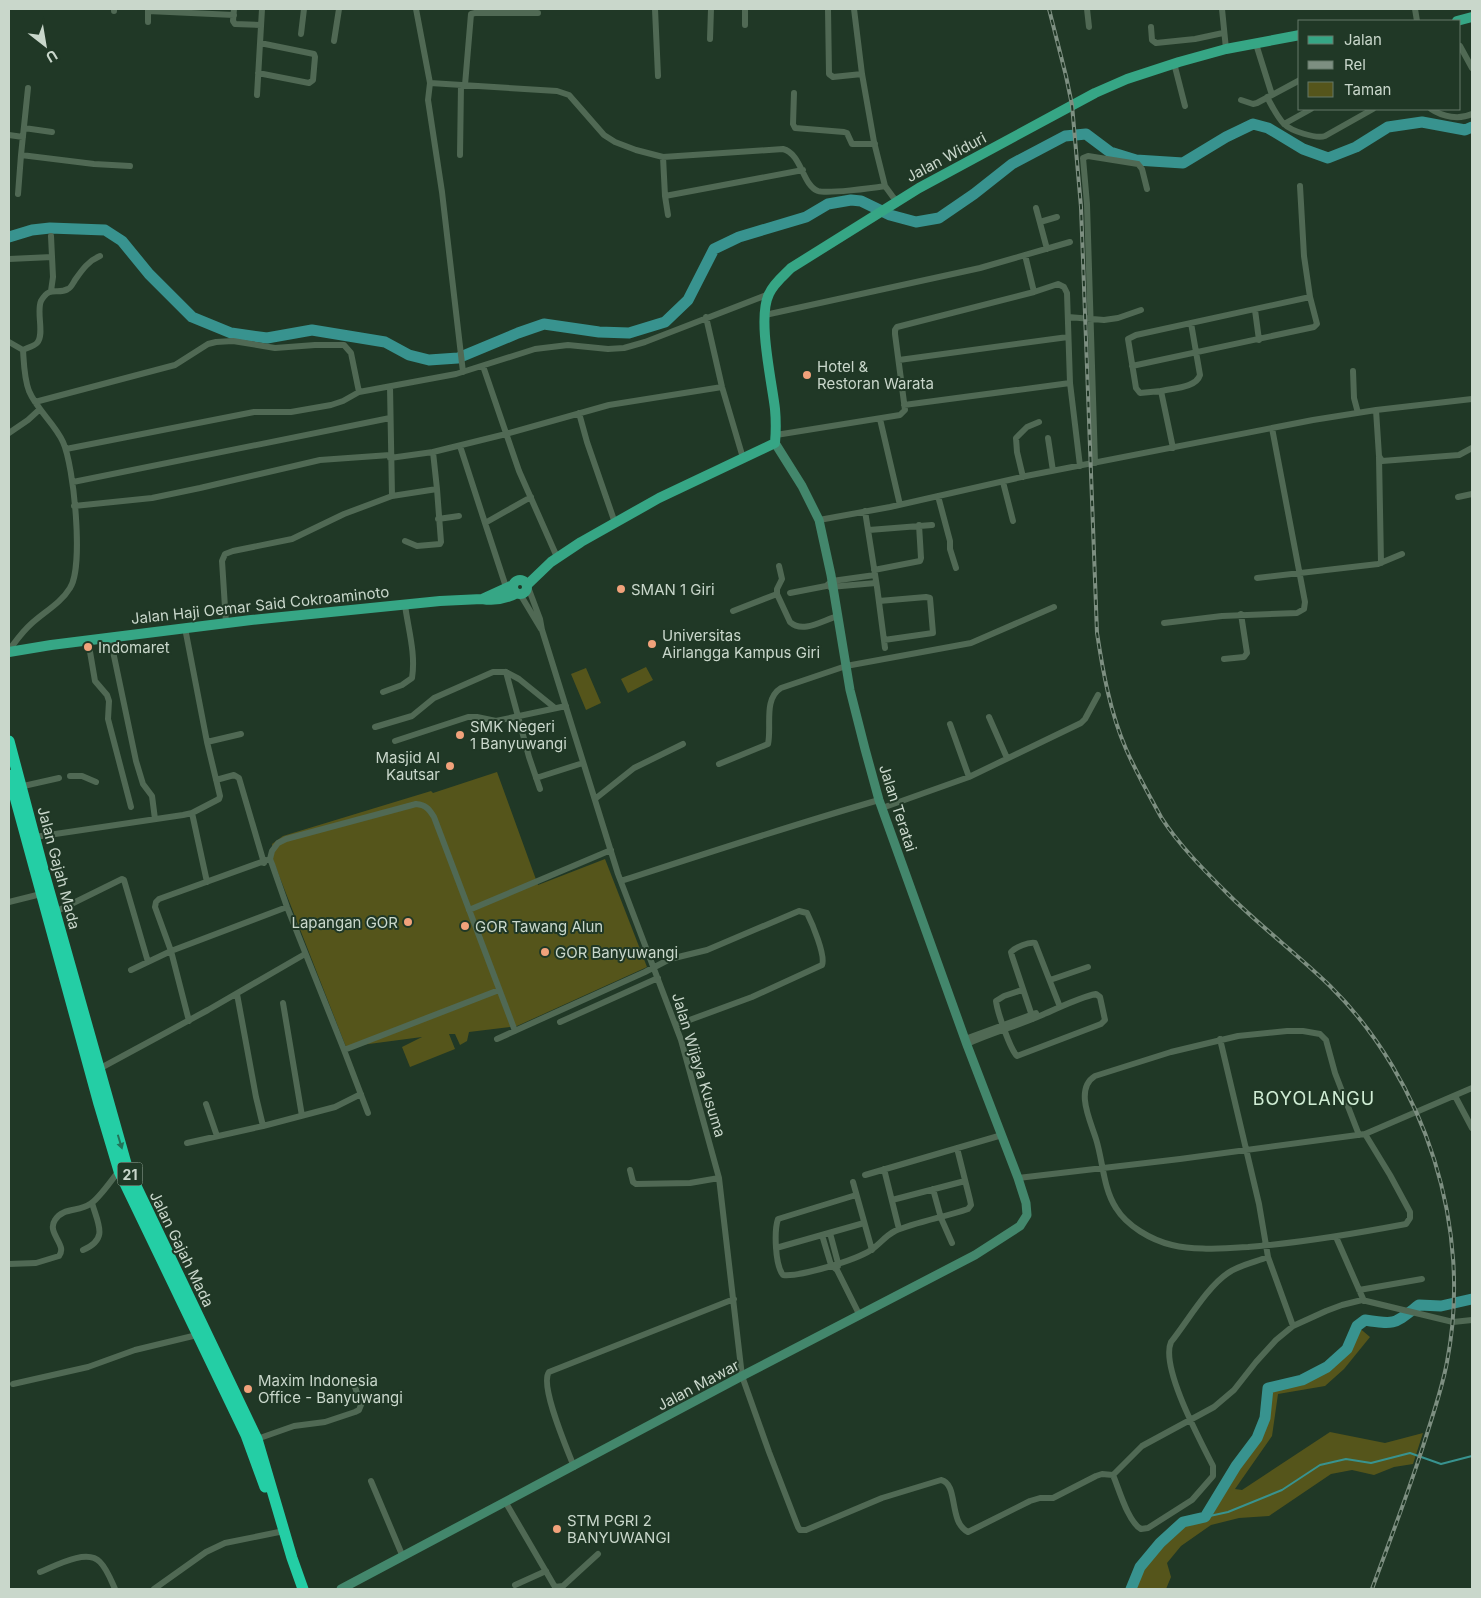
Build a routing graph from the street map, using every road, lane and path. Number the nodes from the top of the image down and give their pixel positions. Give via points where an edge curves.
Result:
1 (262, 9) edge
2 (304, 9) edge
3 (340, 9) edge
4 (416, 9) edge
5 (655, 9) edge
6 (711, 9) edge
7 (745, 9) edge
8 (828, 9) edge
9 (854, 9) edge
10 (1087, 9) edge
11 (1222, 9) edge
12 (148, 10) edge
13 (176, 10) edge
14 (205, 11) edge
15 (482, 11) edge
16 (234, 12) edge
17 (538, 13) dead end
18 (148, 22) dead end
19 (745, 24) dead end
20 (261, 26) junction
21 (1089, 26) dead end
22 (1151, 27) dead end
23 (301, 34) dead end
24 (1224, 34) junction
25 (1298, 35) edge
26 (710, 39) dead end
27 (334, 41) dead end
28 (260, 43) junction
29 (1256, 44) junction
30 (1226, 47) junction
31 (1461, 48) edge
32 (1174, 64) junction
33 (1472, 68) edge
34 (258, 73) junction
35 (862, 74) junction
36 (658, 76) dead end
37 (1298, 81) edge
38 (430, 83) junction
39 (463, 85) junction
40 (28, 88) dead end
41 (794, 94) dead end
42 (257, 95) dead end
43 (1270, 96) junction
44 (1241, 100) dead end
45 (1185, 106) dead end
46 (1309, 110) edge
47 (1371, 110) edge
48 (1433, 110) edge
49 (1472, 114) edge
50 (1284, 124) junction
51 (24, 128) junction
52 (52, 132) dead end
53 (9, 135) edge
54 (22, 136) junction
55 (875, 144) junction
56 (460, 154) dead end
57 (21, 155) junction
58 (663, 157) junction
59 (130, 166) dead end
60 (802, 170) junction
61 (885, 186) junction
62 (1300, 186) dead end
63 (1147, 189) dead end
64 (18, 194) dead end
65 (665, 196) junction
66 (896, 202) junction
67 (1036, 208) dead end
68 (668, 215) dead end
69 (1056, 217) dead end
70 (1040, 222) junction
71 (52, 236) dead end
72 (1070, 242) dead end
73 (1047, 248) junction
74 (1025, 255) junction
75 (100, 256) dead end
76 (52, 257) junction
77 (9, 259) edge
78 (51, 291) junction
79 (1034, 292) junction
80 (768, 294) junction
81 (1310, 297) junction
82 (1141, 310) dead end
83 (1255, 310) junction
84 (765, 314) junction
85 (706, 317) junction
86 (1068, 317) junction
87 (1090, 319) junction
88 (1191, 323) junction
89 (1068, 337) junction
90 (1259, 340) junction
91 (9, 342) edge
92 (23, 350) junction
93 (1196, 353) junction
94 (899, 360) junction
95 (483, 366) junction
96 (1132, 366) junction
97 (462, 369) junction
98 (1353, 371) dead end
99 (1070, 383) junction
100 (390, 387) junction
101 (722, 387) junction
102 (1161, 391) junction
103 (359, 392) junction
104 (1472, 399) edge
105 (36, 402) junction
106 (904, 405) junction
107 (40, 409) junction
108 (1376, 410) junction
109 (579, 413) junction
110 (1358, 413) junction
111 (390, 418) junction
112 (880, 419) junction
113 (1039, 422) dead end
114 (1272, 428) junction
115 (9, 433) edge
116 (506, 434) junction
117 (1048, 438) dead end
118 (775, 439) junction
119 (460, 446) junction
120 (66, 448) junction
121 (1173, 448) junction
122 (1472, 448) edge
123 (433, 452) junction
124 (1379, 456) junction
125 (390, 457) junction
126 (743, 458) junction
127 (1095, 463) junction
128 (1080, 466) junction
129 (1053, 471) junction
130 (1023, 477) junction
131 (74, 482) junction
132 (1003, 482) junction
133 (437, 489) junction
134 (1472, 494) edge
135 (392, 496) junction
136 (531, 496) junction
137 (938, 496) junction
138 (1458, 497) dead end
139 (900, 505) junction
140 (74, 506) junction
141 (865, 512) junction
142 (459, 516) dead end
143 (438, 519) junction
144 (819, 520) junction
145 (1013, 521) dead end
146 (615, 523) junction
147 (486, 524) junction
148 (919, 525) junction
149 (932, 525) dead end
150 (869, 530) junction
151 (405, 541) dead end
152 (1402, 554) dead end
153 (554, 559) junction
154 (1381, 563) junction
155 (779, 566) dead end
156 (956, 568) dead end
157 (1300, 573) junction
158 (875, 576) junction
159 (1257, 578) dead end
160 (831, 585) junction
161 (519, 587) junction
162 (778, 594) junction
163 (790, 594) dead end
164 (879, 601) junction
165 (405, 604) junction
166 (1054, 607) dead end
167 (733, 611) dead end
168 (1241, 614) junction
169 (838, 616) junction
170 (226, 623) junction
171 (1164, 623) dead end
172 (185, 628) junction
173 (542, 630) junction
174 (110, 637) junction
175 (88, 640) junction
176 (884, 640) junction
177 (885, 648) dead end
178 (9, 651) edge
179 (1224, 659) dead end
180 (846, 666) junction
181 (506, 672) junction
182 (383, 692) dead end
183 (1098, 695) dead end
184 (566, 706) junction
185 (555, 708) junction
186 (518, 717) junction
187 (989, 717) dead end
188 (950, 724) dead end
189 (375, 727) dead end
190 (241, 734) dead end
191 (9, 740) edge
192 (395, 741) dead end
193 (207, 742) junction
194 (683, 744) dead end
195 (1007, 758) junction
196 (583, 763) junction
197 (719, 764) dead end
198 (9, 775) edge
199 (70, 776) dead end
200 (969, 777) junction
201 (59, 778) dead end
202 (536, 778) junction
203 (216, 780) junction
204 (96, 782) dead end
205 (16, 788) junction
206 (540, 789) dead end
207 (594, 799) junction
208 (881, 804) junction
209 (131, 807) dead end
210 (192, 812) junction
211 (155, 819) junction
212 (34, 837) junction
213 (611, 850) junction
214 (270, 859) junction
215 (36, 860) junction
216 (264, 863) junction
217 (621, 881) junction
218 (207, 882) junction
219 (41, 894) junction
220 (9, 902) edge
221 (286, 907) junction
222 (469, 910) junction
223 (55, 912) junction
224 (171, 951) junction
225 (305, 954) junction
226 (148, 962) junction
227 (654, 968) junction
228 (1088, 968) dead end
229 (131, 970) dead end
230 (658, 978) junction
231 (1050, 980) junction
232 (499, 990) junction
233 (1022, 990) junction
234 (237, 994) junction
235 (283, 1003) dead end
236 (1060, 1007) junction
237 (1032, 1016) junction
238 (188, 1021) junction
239 (560, 1022) dead end
240 (676, 1025) junction
241 (1004, 1027) junction
242 (515, 1031) junction
243 (497, 1039) dead end
244 (1220, 1039) junction
245 (966, 1042) junction
246 (344, 1050) junction
247 (95, 1071) junction
248 (1472, 1088) edge
249 (361, 1094) junction
250 (1455, 1096) junction
251 (206, 1104) dead end
252 (368, 1112) dead end
253 (302, 1116) junction
254 (263, 1126) junction
255 (1472, 1128) edge
256 (1002, 1135) junction
257 (1362, 1135) junction
258 (217, 1136) junction
259 (187, 1143) dead end
260 (957, 1148) junction
261 (1246, 1150) junction
262 (1104, 1168) junction
263 (884, 1169) junction
264 (630, 1170) dead end
265 (119, 1171) junction
266 (865, 1175) dead end
267 (719, 1178) junction
268 (1018, 1178) junction
269 (965, 1181) junction
270 (853, 1182) dead end
271 (933, 1189) junction
272 (856, 1195) junction
273 (892, 1200) junction
274 (92, 1203) junction
275 (941, 1218) junction
276 (864, 1223) junction
277 (900, 1229) junction
278 (826, 1234) junction
279 (1336, 1237) junction
280 (952, 1243) dead end
281 (1266, 1245) junction
282 (776, 1248) junction
283 (83, 1250) dead end
284 (872, 1250) junction
285 (1268, 1257) junction
286 (838, 1263) junction
287 (9, 1264) edge
288 (831, 1265) junction
289 (837, 1270) junction
290 (1422, 1278) dead end
291 (1360, 1290) junction
292 (734, 1299) junction
293 (1364, 1301) junction
294 (860, 1316) junction
295 (1472, 1320) edge
296 (1293, 1326) junction
297 (197, 1335) junction
298 (742, 1376) junction
299 (13, 1384) dead end
300 (354, 1387) dead end
301 (1190, 1421) junction
302 (257, 1439) junction
303 (574, 1467) junction
304 (1113, 1475) junction
305 (371, 1481) dead end
306 (506, 1503) junction
307 (280, 1531) junction
308 (598, 1554) dead end
309 (403, 1557) junction
310 (546, 1571) junction
311 (40, 1572) dead end
312 (515, 1584) dead end
313 (116, 1589) edge
314 (154, 1589) edge
315 (296, 1589) edge
316 (303, 1589) edge
317 (341, 1589) edge

1 - 20 street
2 - 23 street
3 - 27 street
4 - 38 street
5 - 36 street
6 - 26 street
7 - 19 street
8 - 35 street via 829,74 833,77
9 - 35 street
10 - 21 street
11 - 24 street
12 - 13 street
12 - 18 street
13 - 14 street
14 - 16 street
15 - 17 street
15 - 39 street via 470,16
16 - 20 street via 235,24
20 - 28 street
22 - 24 street via 1152,40 1156,44
24 - 30 street
25 - 29 main road, Jalan Widuri
28 - 34 street
28 - 34 street via 314,54 315,57 313,80 309,83
29 - 30 main road, Jalan Widuri
29 - 43 street
30 - 32 main road, Jalan Widuri
31 - 33 street
32 - 45 street
32 - 66 main road, Jalan Widuri via 1127,78 1088,97
34 - 42 street
35 - 55 street
37 - 43 street
38 - 39 street
38 - 97 street via 428,100
39 - 56 street
39 - 58 street via 565,92 604,135 636,150
40 - 51 street
41 - 55 street via 795,128 844,132 852,144
43 - 44 street via 1253,104
43 - 50 street
46 - 50 street
47 - 50 street via 1321,138
48 - 49 street via 1461,118
51 - 52 street
51 - 54 street
53 - 54 street
54 - 57 street
55 - 61 street
57 - 59 street
57 - 64 street
58 - 60 street via 783,150 792,154
58 - 65 street
60 - 61 street via 818,191
60 - 65 street
61 - 66 street
62 - 81 street
63 - 87 street via 1138,164 1088,156 1083,158
65 - 68 street
66 - 80 main road, Jalan Widuri via 792,268
67 - 70 street
69 - 70 street
70 - 73 street
71 - 76 street
72 - 73 street
73 - 74 street
74 - 79 street
74 - 84 street
75 - 78 street via 86,266 70,288
76 - 77 street
76 - 78 street
78 - 92 street via 39,308 39,339
79 - 86 street via 1058,284 1064,287
79 - 94 street via 897,327
80 - 84 main road
80 - 85 street
81 - 83 street
81 - 90 street via 1317,324 1314,327
82 - 87 street via 1118,318
83 - 88 street
83 - 90 street
84 - 118 main road via 768,370 776,410
85 - 95 street via 624,348 568,345 544,348
85 - 101 street
86 - 87 street
86 - 89 street
87 - 127 street
88 - 93 street
88 - 96 street via 1130,337
89 - 94 street
89 - 99 street
90 - 93 street
91 - 92 street
92 - 105 street via 26,383
93 - 96 street
93 - 102 street via 1199,379
94 - 106 street
95 - 97 street
95 - 116 street
96 - 102 street via 1137,391
97 - 100 street
98 - 110 street
99 - 106 street
99 - 128 street
100 - 103 street
100 - 111 street
101 - 109 street via 643,398
101 - 126 street
102 - 121 street
103 - 105 street via 351,353 344,344 275,348 224,340 208,344 175,365
103 - 120 street via 331,405 291,412 254,412
104 - 108 street
105 - 107 street
106 - 112 street via 905,410 900,415
107 - 115 street
107 - 120 street
108 - 110 street
108 - 124 street
109 - 116 street
109 - 146 street
110 - 114 street
111 - 125 street
111 - 131 street
112 - 118 street
112 - 139 street
113 - 130 street via 1026,427 1016,438
114 - 121 street
114 - 157 street
116 - 119 street
116 - 136 street
117 - 129 street
118 - 126 main road, Jalan Haji Oemar Said Cokroaminoto
118 - 144 street, Jalan Teratai
119 - 123 street
119 - 147 street
120 - 131 street
121 - 127 street
122 - 124 street via 1459,455 1386,462
123 - 125 street
123 - 133 street
124 - 154 street
125 - 135 street
125 - 140 street via 320,460 152,498
126 - 146 main road, Jalan Haji Oemar Said Cokroaminoto
127 - 128 street
128 - 129 street
129 - 130 street
130 - 132 street
131 - 140 street
132 - 137 street
132 - 145 street
133 - 135 street
133 - 143 street
134 - 138 street
135 - 170 street via 344,514 292,540 225,554 222,562
136 - 147 street
136 - 153 street
137 - 139 street
137 - 156 street
139 - 141 street
140 - 178 street via 77,559 74,579 63,597 30,625
141 - 144 street
141 - 150 street
142 - 143 street
143 - 151 street via 440,544 417,546
144 - 160 street, Jalan Teratai
146 - 153 main road, Jalan Haji Oemar Said Cokroaminoto
147 - 161 street
148 - 149 street
148 - 150 street
148 - 158 street via 920,561
150 - 158 street
152 - 154 street
153 - 161 main road, Jalan Haji Oemar Said Cokroaminoto
154 - 157 street
155 - 162 street via 782,579
157 - 159 street
157 - 168 street via 1304,610
158 - 160 street
158 - 164 street
160 - 163 street
160 - 169 street, Jalan Teratai
161 - 165 main road, Jalan Haji Oemar Said Cokroaminoto via 482,599
161 - 173 street
161 - 173 street via 540,619
162 - 167 street
162 - 169 street via 790,622 798,626 807,627
164 - 176 street
164 - 176 street via 926,597 930,598 932,610 933,634
165 - 170 main road, Jalan Haji Oemar Said Cokroaminoto
165 - 182 street via 412,678
166 - 180 street via 971,642
168 - 171 street
168 - 179 street via 1247,653 1244,657
169 - 180 street, Jalan Teratai
170 - 172 main road, Jalan Haji Oemar Said Cokroaminoto
172 - 174 main road, Jalan Haji Oemar Said Cokroaminoto
172 - 193 street
173 - 184 street, Jalan Wijaya Kusuma
174 - 175 main road, Jalan Haji Oemar Said Cokroaminoto
174 - 211 street via 136,761 143,784 152,796
175 - 178 main road, Jalan Haji Oemar Said Cokroaminoto
175 - 209 street via 95,681 109,701 108,719
176 - 177 street
180 - 197 street via 776,691 770,712 768,744
180 - 208 street, Jalan Teratai via 864,749
181 - 185 street via 519,678
181 - 186 street
181 - 189 street via 493,672 434,698 412,716
183 - 195 street via 1081,723
184 - 185 street
184 - 196 street, Jalan Wijaya Kusuma
185 - 186 street
186 - 192 street via 496,721 468,717
186 - 202 street
187 - 195 street
188 - 200 street
190 - 193 street
191 - 205 highway, Jalan Gajah Mada / 21
193 - 203 street
194 - 207 street via 634,768
195 - 200 street
196 - 202 street
196 - 207 street, Jalan Wijaya Kusuma
198 - 205 highway, 21
199 - 204 street via 82,776
200 - 208 street
201 - 205 street
202 - 206 street
203 - 210 street via 219,799
203 - 216 street via 234,775 239,778
205 - 212 highway, Jalan Gajah Mada / 21
205 - 215 highway, 21
207 - 213 street, Jalan Wijaya Kusuma
208 - 217 street via 793,824
208 - 245 street, Jalan Teratai
210 - 211 street
210 - 218 street
211 - 212 street
212 - 215 highway, Jalan Gajah Mada / 21
213 - 217 street, Jalan Wijaya Kusuma
213 - 222 street
214 - 216 street
214 - 221 street
214 - 222 street via 278,843 286,839 416,804 423,805 434,817
215 - 219 highway, 21
215 - 223 highway, Jalan Gajah Mada / 21
216 - 218 street
217 - 227 street, Jalan Wijaya Kusuma
218 - 224 street via 156,902
219 - 220 street
219 - 247 highway, 21
221 - 224 street
221 - 225 street
222 - 232 street
223 - 226 street via 124,880
223 - 247 highway, Jalan Gajah Mada / 21
224 - 226 street
224 - 238 street
225 - 234 street
225 - 246 street
226 - 229 street
227 - 230 street, Jalan Wijaya Kusuma
227 - 240 street via 670,959 708,950 799,910 808,916 822,952 822,965 752,997
227 - 242 street
228 - 231 street
230 - 239 street
230 - 240 street, Jalan Wijaya Kusuma
231 - 233 street via 1037,946 1030,943 1011,952
231 - 236 street
232 - 242 street
232 - 246 street
233 - 237 street
233 - 241 street via 996,1001
234 - 238 street
234 - 254 street
235 - 253 street
236 - 237 street
236 - 241 street via 1096,994 1100,997 1105,1020 1017,1056
237 - 241 street
238 - 247 street
240 - 267 street, Jalan Wijaya Kusuma
241 - 245 street
242 - 243 street
244 - 257 street via 1273,1032 1320,1034 1326,1040 1335,1073
244 - 261 street
244 - 262 street via 1089,1080 1085,1103
245 - 256 street, Jalan Teratai
246 - 249 street
247 - 265 highway, 21
247 -> 302 highway, Jalan Gajah Mada / 21 via 132,1180
248 - 250 street
249 - 252 street
249 - 253 street via 341,1105
250 - 255 street
250 - 257 street
251 - 258 street
253 - 254 street
254 - 258 street
256 - 260 street
256 - 268 street, Jalan Teratai
257 - 261 street
257 - 279 street via 1402,1196 1410,1218 1406,1224
258 - 259 street
260 - 263 street
260 - 269 street
261 - 262 street
261 - 281 street
262 - 268 street
262 - 281 street via 1108,1192 1115,1207 1124,1220 1147,1235 1171,1245 1194,1249
263 - 266 street
263 - 273 street
264 - 267 street via 636,1184 690,1183
265 - 274 street
265 - 297 highway, 21
267 - 292 street, Jalan Wijaya Kusuma
268 - 294 street, Jalan Mawar via 1028,1209 1020,1226 975,1255
269 - 271 street
269 - 275 street via 970,1207
270 - 272 street
271 - 273 street
271 - 275 street
272 - 276 street
272 - 282 street via 780,1217
273 - 277 street
274 - 283 street via 100,1237 95,1244
274 - 287 street via 67,1211 53,1222 53,1231 62,1249 59,1256 36,1263
275 - 277 street
275 - 280 street
276 - 278 street
276 - 284 street
277 - 284 street via 886,1235
278 - 282 street
278 - 286 street
278 - 288 street
279 - 281 street
279 - 291 street
281 - 285 street
282 - 288 street via 778,1267 783,1275
284 - 286 street
285 - 296 street
285 - 301 street via 1223,1277 1171,1342 1169,1356
286 - 288 street
286 - 289 street
288 - 289 street
289 - 294 street
290 - 291 street
291 - 293 street
292 - 298 street, Jalan Wijaya Kusuma
292 - 303 street via 549,1372 546,1379 548,1396
293 - 295 street via 1453,1322
293 - 296 street via 1342,1305
294 - 298 street, Jalan Mawar
296 - 301 street via 1276,1340 1234,1390
297 - 299 street via 135,1350 88,1367
297 - 307 highway, 21 via 252,1451
298 - 303 street, Jalan Mawar
298 - 304 street, Jalan Wijaya Kusuma via 800,1530 882,1498 941,1480 947,1483 956,1516 968,1532 1030,1501 1053,1498 1102,1474
300 - 302 street via 361,1405 356,1412 325,1422 294,1426
301 - 304 street via 1142,1446
301 - 304 street via 1214,1468 1213,1476 1192,1500 1142,1530 1131,1518
302 - 307 highway, Jalan Gajah Mada / 21
303 - 306 street, Jalan Mawar
305 - 309 street
306 - 309 street, Jalan Mawar
306 - 310 street
307 - 314 street via 221,1546 198,1557
307 - 315 highway, 21 via 288,1571
307 - 316 highway, Jalan Gajah Mada / 21
308 - 310 street via 559,1587 554,1585
309 - 317 street, Jalan Mawar
310 - 312 street
311 - 313 street via 72,1559 93,1556 105,1568

